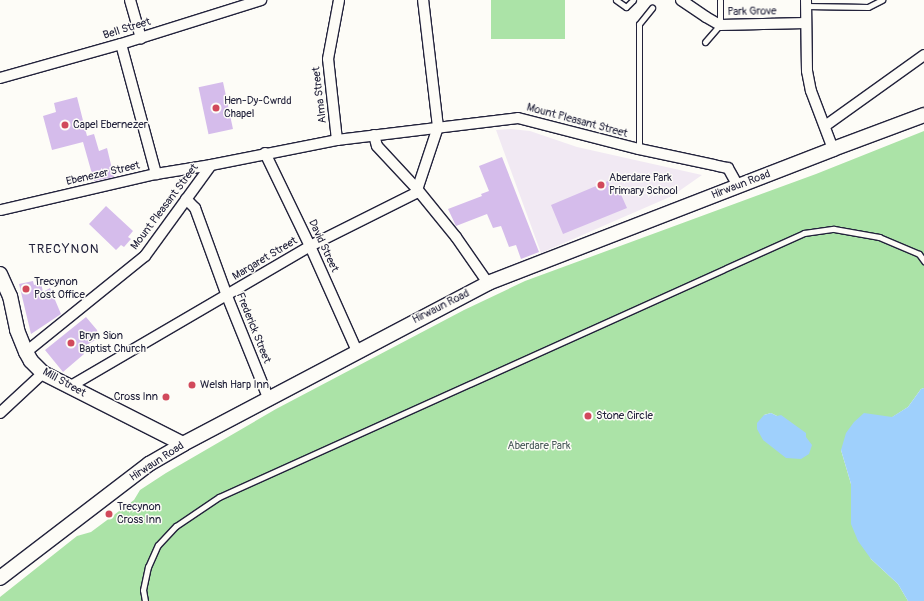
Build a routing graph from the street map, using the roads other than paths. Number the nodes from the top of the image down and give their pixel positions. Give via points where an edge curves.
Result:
1 (130, 0) edge
2 (261, 0) edge
3 (339, 0) edge
4 (423, 0) edge
5 (616, 0) edge
6 (633, 0) edge
7 (681, 0) edge
8 (720, 0) edge
9 (882, 0) edge
10 (236, 3) edge
11 (806, 3) edge
12 (652, 8) dead end
13 (806, 23) junction
14 (720, 25) junction
15 (141, 38) junction
16 (705, 42) dead end
17 (121, 44) junction
18 (924, 55) edge
19 (0, 78) edge
20 (924, 115) edge
21 (825, 126) junction
22 (438, 127) junction
23 (374, 135) junction
24 (337, 140) junction
25 (833, 148) junction
26 (639, 149) junction
27 (265, 153) junction
28 (211, 165) junction
29 (156, 174) junction
30 (738, 186) junction
31 (417, 189) junction
32 (186, 199) junction
33 (0, 210) edge
34 (310, 246) junction
35 (924, 261) edge
36 (0, 274) edge
37 (488, 283) junction
38 (227, 296) junction
39 (357, 351) junction
40 (26, 352) junction
41 (43, 373) junction
42 (69, 387) junction
43 (269, 400) junction
44 (0, 413) edge
45 (183, 444) junction
46 (0, 578) edge
47 (145, 601) edge

1 - 15 street
2 - 10 street, Bell Street
3 - 24 street, Alma Street via 328,59
4 - 22 street
5 - 6 lane via 626,7
7 - 14 street, Park Grove
8 - 14 lane
9 - 11 lane via 868,7
10 - 15 street, Bell Street
11 - 13 street
12 - 26 lane via 639,24
13 - 14 street, Park Grove
13 - 21 street via 807,71 811,91
14 - 16 lane
15 - 17 street, Bell Street
17 - 19 street, Bell Street
17 - 29 street
18 - 21 street
20 - 25 main road, Hirwaun Road
21 - 25 street
22 - 23 street, Mount Pleasant Street
22 - 26 street, Mount Pleasant Street via 518,118
22 - 31 street
23 - 24 street, Mount Pleasant Street
23 - 31 street via 380,149
24 - 27 street, Mount Pleasant Street
25 - 30 main road, Hirwaun Road
26 - 30 street, Mount Pleasant Street via 728,168
27 - 28 street, Mount Pleasant Street
27 - 34 street, David Street
28 - 29 street, Ebenezer Street
28 - 32 street, Mount Pleasant Street
29 - 33 street, Ebenezer Street
30 - 37 main road, Hirwaun Road
31 - 34 street, Margaret Street via 416,193
31 - 37 street via 456,237
32 - 38 street, Frederick Street via 194,208
32 - 40 street, Mount Pleasant Street via 145,256
34 - 38 street, Margaret Street
34 - 39 street, David Street
35 - 47 lane via 919,254 878,238 834,229 804,233 219,497 176,526 158,545 148,567 143,590
36 - 40 main road, Mill Street via 10,296 17,330
37 - 39 main road, Hirwaun Road
38 - 42 street, Margaret Street
38 - 43 street, Frederick Street
39 - 43 main road, Hirwaun Road
40 - 41 main road, Mill Street
41 - 42 main road, Mill Street
41 - 44 street
42 - 45 main road, Mill Street
43 - 45 main road, Hirwaun Road
45 - 46 main road, Hirwaun Road via 149,464

